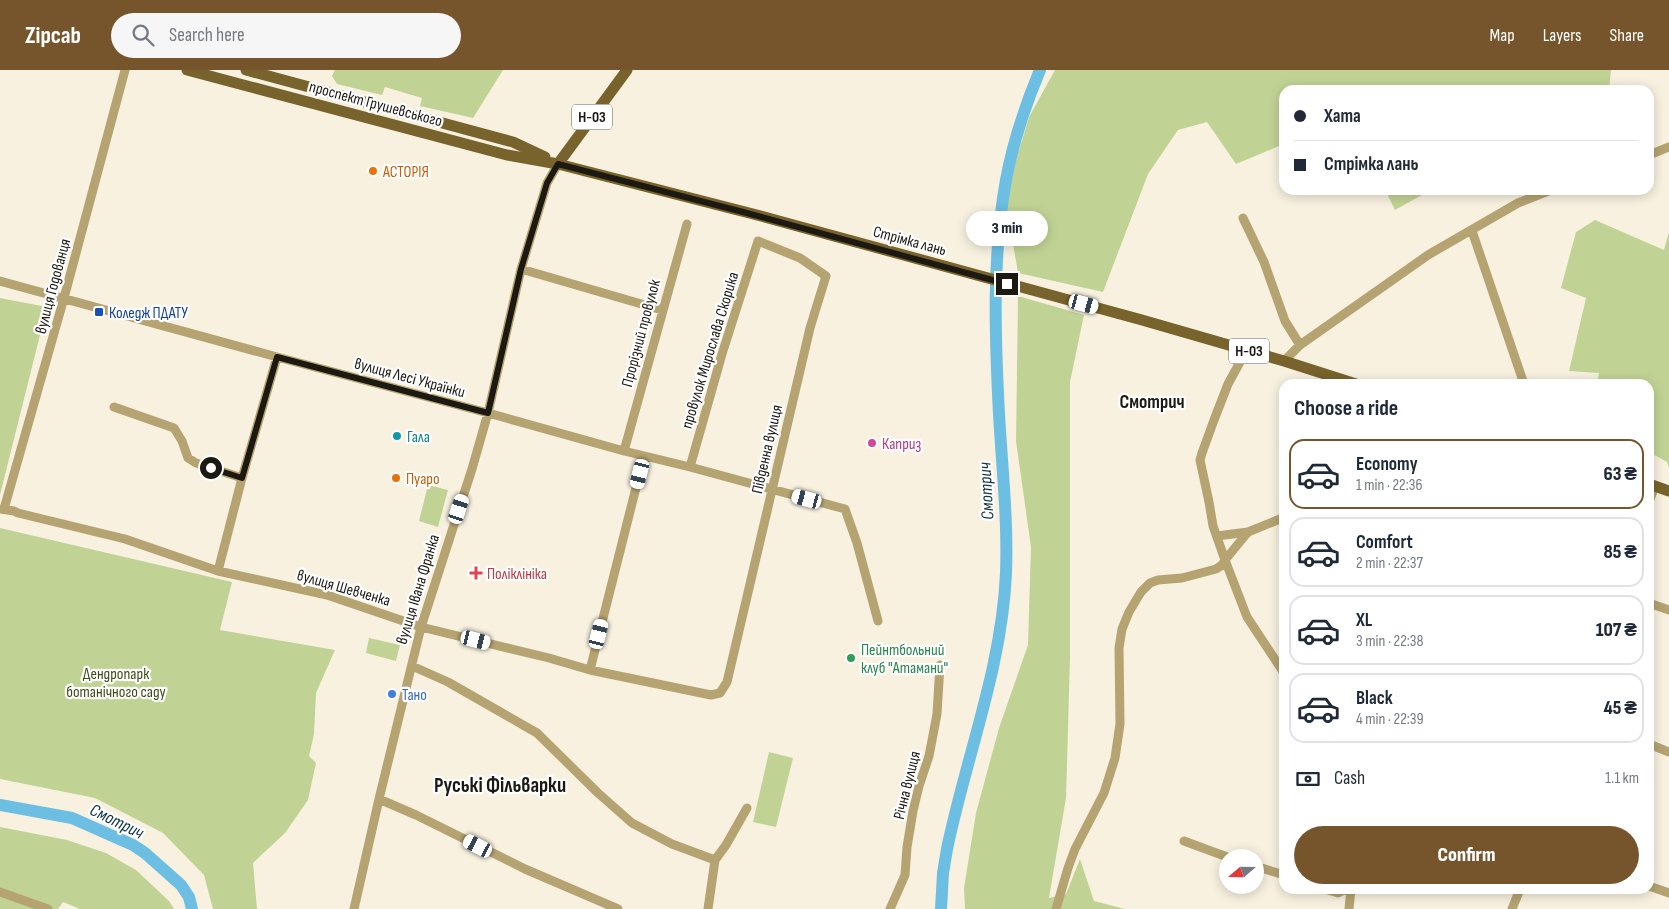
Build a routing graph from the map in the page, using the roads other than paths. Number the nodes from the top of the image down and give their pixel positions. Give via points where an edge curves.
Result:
1 (125, 70) edge
2 (187, 70) edge
3 (246, 70) edge
4 (627, 70) edge
5 (1669, 147) edge
6 (1654, 153) edge
7 (558, 164) junction
8 (1538, 195) edge
9 (757, 216) joint
10 (1243, 218) dead end
11 (687, 224) dead end
12 (1472, 231) junction
13 (758, 241) joint
14 (521, 269) junction
15 (0, 281) edge
16 (64, 298) junction
17 (662, 310) junction
18 (1300, 345) junction
19 (1246, 350) junction
20 (277, 357) junction
21 (1284, 361) junction
22 (1340, 379) edge
23 (1522, 379) edge
24 (114, 407) dead end
25 (488, 413) junction
26 (624, 451) junction
27 (644, 456) junction
28 (690, 467) junction
29 (242, 478) junction
30 (1654, 486) edge
31 (772, 490) junction
32 (1669, 491) edge
33 (2, 509) edge
34 (1279, 519) edge
35 (1248, 532) junction
36 (1217, 536) junction
37 (1225, 560) junction
38 (218, 571) junction
39 (1654, 605) edge
40 (1669, 610) edge
41 (878, 621) dead end
42 (421, 627) junction
43 (940, 664) dead end
44 (412, 666) junction
45 (1279, 666) edge
46 (590, 670) junction
47 (710, 695) joint
48 (1654, 746) edge
49 (1669, 752) edge
50 (379, 799) junction
51 (747, 808) dead end
52 (1184, 841) dead end
53 (1219, 854) edge
54 (715, 860) junction
55 (1264, 869) edge
56 (1279, 873) edge
57 (1654, 888) edge
58 (0, 892) edge
59 (1669, 893) edge
60 (1350, 894) edge
61 (1518, 894) edge
62 (48, 909) edge
63 (354, 909) edge
64 (618, 909) edge
65 (708, 909) edge
66 (890, 909) edge
67 (1056, 909) edge
68 (1349, 909) edge
69 (1512, 909) edge

1 - 16 street, вулиця Годованця
2 - 7 main road, проспект Грушевського via 507,155
3 - 7 main road, проспект Грушевського via 513,142
4 - 7 main road, вулиця Івана Франка / Н-03
5 - 6 street
7 - 9 main road, проспект Грушевського / Н-03
7 - 14 street, вулиця Івана Франка via 547,183
8 - 12 street via 1518,203
9 - 19 main road, Стрімка лань / Н-03
10 - 18 street via 1264,262 1285,321
11 - 17 street, Прорізний провулок
12 - 18 street via 1413,265
12 - 23 street
13 - 28 street, провулок Мирослава Скорика
13 - 31 street, Південна вулиця via 800,258 826,276 810,328
14 - 17 street
14 - 25 street, вулиця Івана Франка
15 - 16 street, вулиця Лесі Українки
16 - 20 street, вулиця Лесі Українки
16 - 33 street, вулиця Годованця
17 - 26 street, Прорізний провулок
18 - 21 street
19 - 21 main road, Н-03
19 - 36 street via 1228,384 1200,460 1212,526
20 - 25 street, вулиця Лесі Українки
20 - 29 street
21 - 22 main road, Н-03
24 - 29 street via 174,428 188,458
25 - 26 street, вулиця Лесі Українки
25 - 42 street, вулиця Івана Франка
26 - 27 street, вулиця Лесі Українки
27 - 28 street, вулиця Лесі Українки
27 - 46 street
28 - 31 street, вулиця Лесі Українки
29 - 38 street
30 - 32 main road
31 - 41 street, вулиця Лесі Українки via 845,509
31 - 47 street, Південна вулиця via 727,682 720,693
33 - 38 street, вулиця Шевченка via 125,539
34 - 35 street
35 - 36 street
35 - 37 street
36 - 37 street
37 - 45 street via 1247,617
37 - 67 street via 1216,569 1150,583 1129,612 1119,648 1120,724 1115,758 1104,794 1075,850
38 - 42 street, вулиця Шевченка via 327,596
39 - 40 street
42 - 44 street, вулиця Івана Франка
42 - 46 street, вулиця Шевченка
43 - 66 street, Річна вулиця via 936,714 929,756 913,811 905,875
44 - 50 street, вулиця Івана Франка
44 - 54 street via 448,682 537,733 632,823 672,844
46 - 47 street, вулиця Шевченка
48 - 49 street
50 - 63 street, вулиця Івана Франка
50 - 64 street via 524,870
51 - 54 street
52 - 53 street
54 - 65 street
55 - 56 street
57 - 59 street
58 - 62 street
60 - 68 street
61 - 69 street

